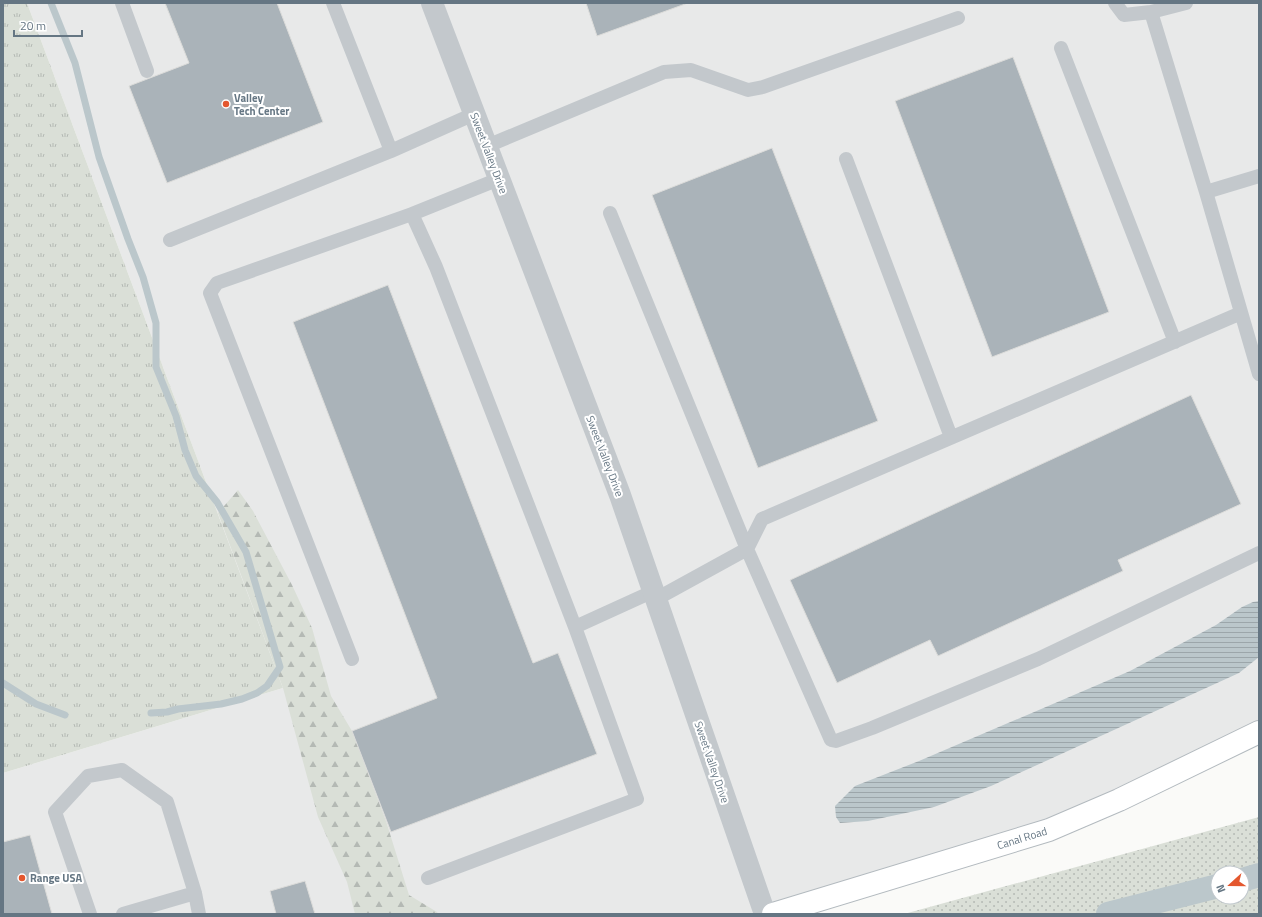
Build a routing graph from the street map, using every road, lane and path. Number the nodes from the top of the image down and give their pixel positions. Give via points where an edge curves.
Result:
1 (122, 3) edge
2 (333, 3) edge
3 (432, 3) edge
4 (1114, 3) edge
5 (1186, 3) edge
6 (1151, 12) junction
7 (958, 18) dead end
8 (1061, 48) dead end
9 (147, 70) dead end
10 (474, 114) junction
11 (487, 146) junction
12 (391, 150) junction
13 (846, 159) dead end
14 (1259, 176) edge
15 (499, 179) junction
16 (1206, 192) junction
17 (610, 213) dead end
18 (412, 214) junction
19 (170, 240) dead end
20 (1241, 313) junction
21 (1175, 342) junction
22 (1259, 374) edge
23 (951, 437) junction
24 (748, 549) junction
25 (1259, 553) edge
26 (655, 595) junction
27 (575, 627) junction
28 (352, 659) dead end
29 (1259, 732) edge
30 (428, 878) dead end
31 (195, 893) junction
32 (90, 914) edge
33 (123, 914) edge
34 (199, 914) edge
35 (765, 914) edge
36 (773, 914) edge

1 - 9 lane
2 - 12 lane
3 - 10 street, Sweet Valley Drive
4 - 6 lane via 1124,14
5 - 6 lane
6 - 16 lane
7 - 11 lane via 748,90 691,70 664,72
8 - 21 lane
10 - 11 street, Sweet Valley Drive
10 - 12 lane
11 - 15 street, Sweet Valley Drive
12 - 19 lane
13 - 23 lane
14 - 16 lane
15 - 18 lane
15 - 26 street, Sweet Valley Drive via 620,494
16 - 20 lane
17 - 24 lane
18 - 27 lane via 436,267
18 - 28 lane via 217,283 210,293
20 - 21 lane
20 - 22 lane
21 - 23 lane
23 - 24 lane via 762,519
24 - 25 lane via 831,740 836,741 1038,659
24 - 26 lane
26 - 27 lane
26 - 35 street, Sweet Valley Drive
27 - 30 lane via 637,799
29 - 36 main road, Canal Road via 1119,800 1049,830
31 - 32 lane via 167,802 122,770 88,776 56,812
31 - 33 lane
31 - 34 lane

